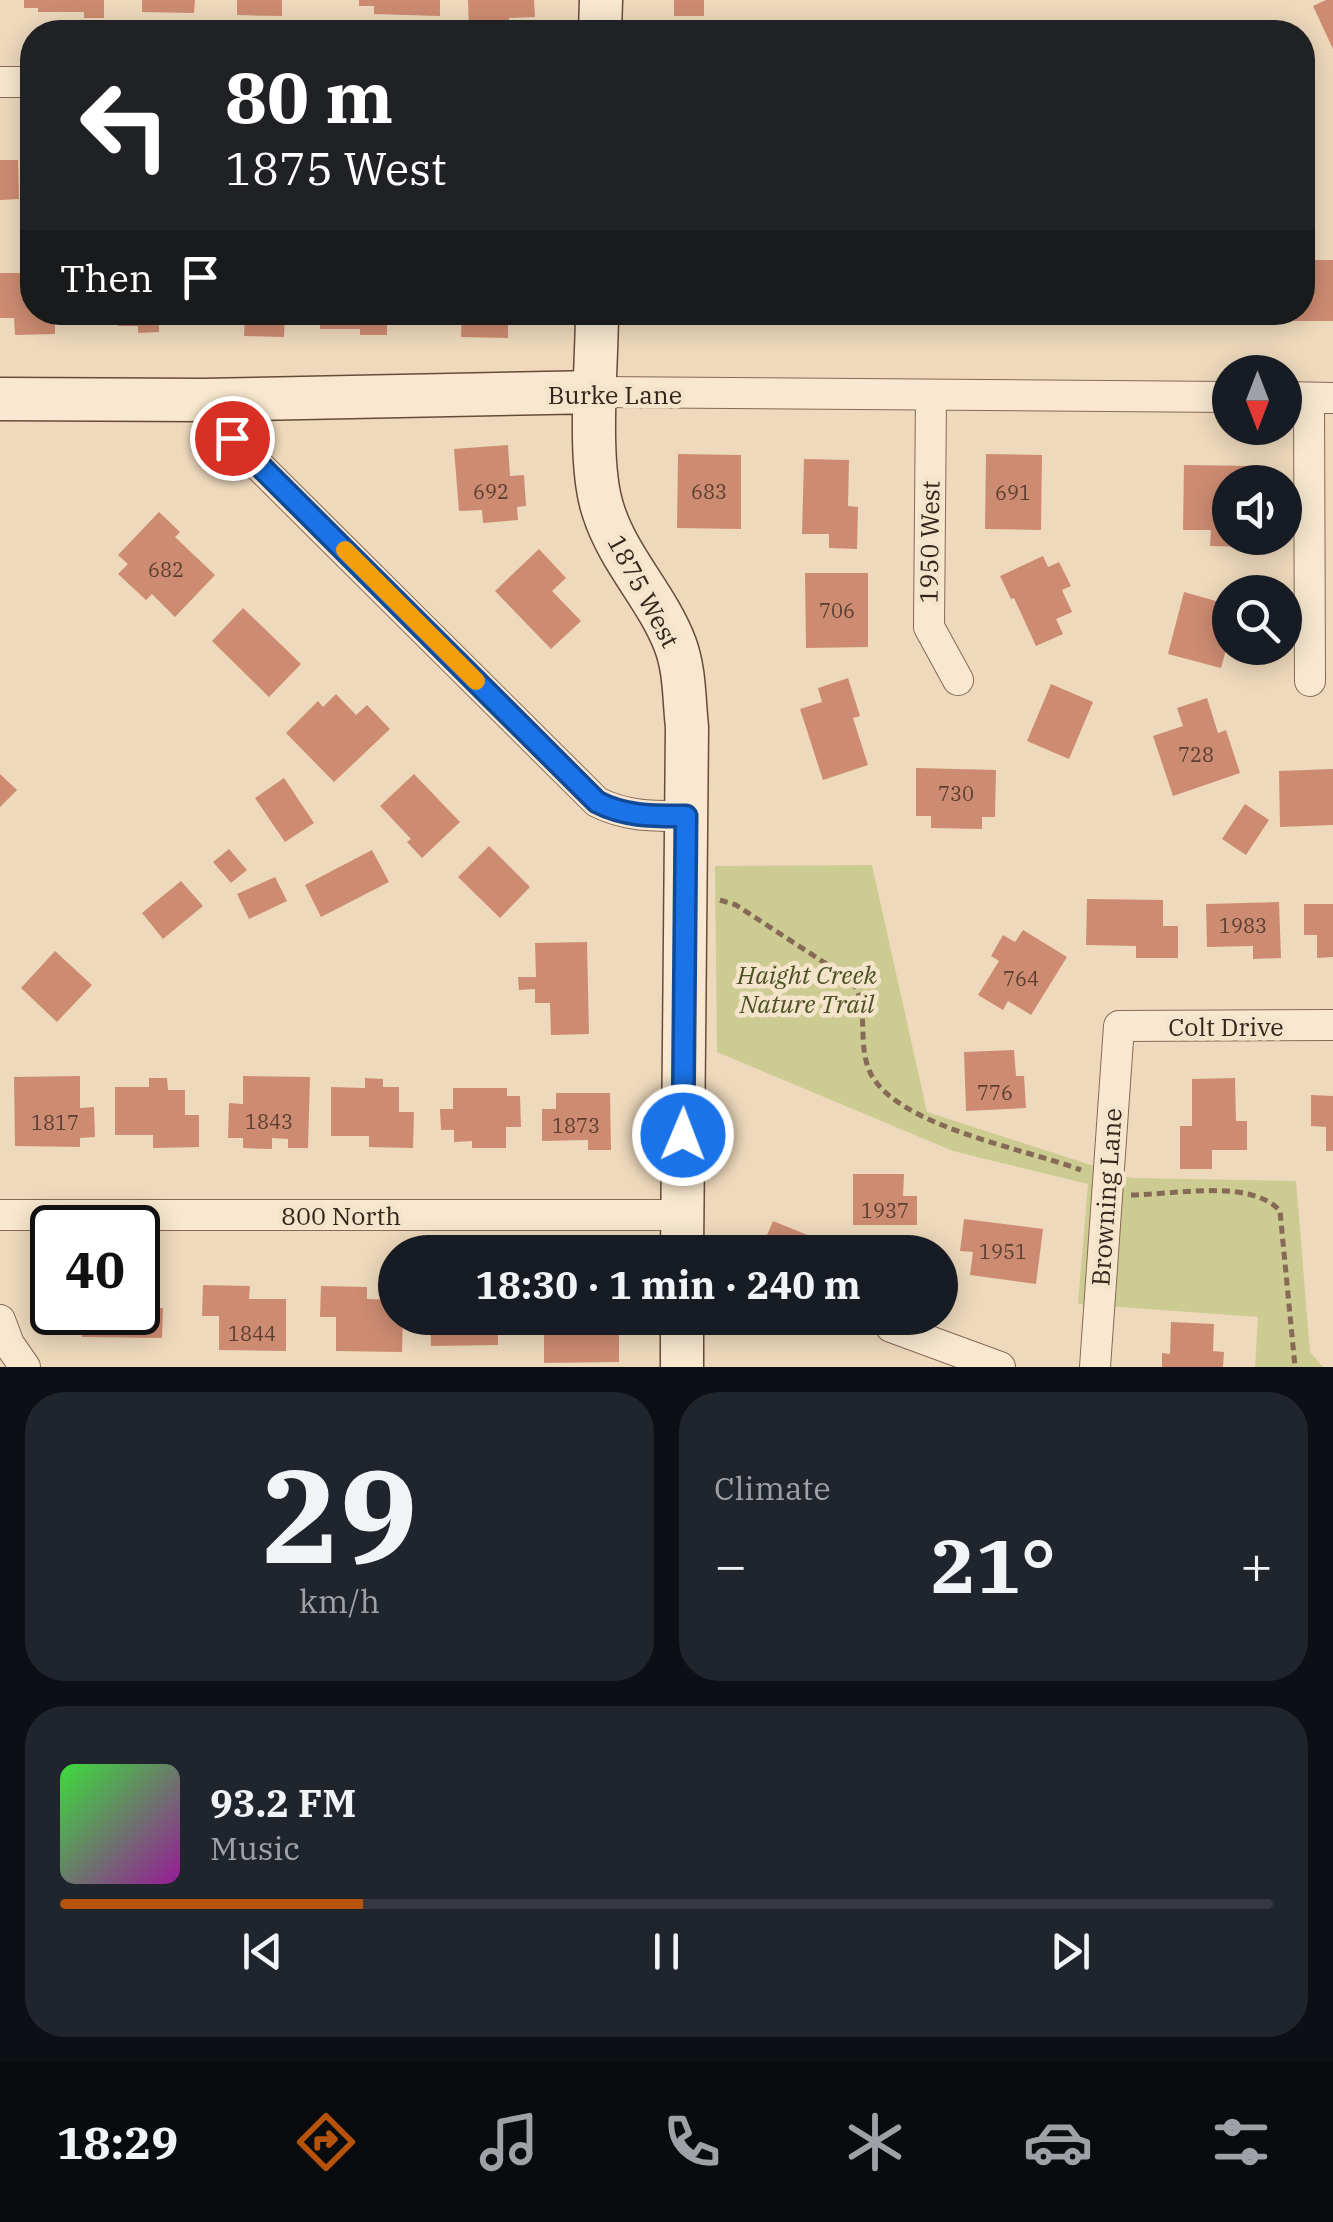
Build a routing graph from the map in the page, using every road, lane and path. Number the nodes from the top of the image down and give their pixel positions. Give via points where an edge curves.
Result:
1 (597, 325) edge
2 (597, 392) junction
3 (931, 396) junction
4 (1212, 397) edge
5 (1309, 398) edge
6 (0, 399) edge
7 (204, 400) junction
8 (958, 680) dead end
9 (1310, 682) dead end
10 (686, 816) junction
11 (713, 898) dead end
12 (1333, 1025) edge
13 (1119, 1026) joint
14 (1089, 1173) dead end
15 (1122, 1194) dead end
16 (0, 1214) edge
17 (683, 1234) edge
18 (0, 1320) edge
19 (682, 1335) edge
20 (912, 1335) edge
21 (24, 1367) edge
22 (682, 1367) edge
23 (1000, 1367) edge
24 (1095, 1367) edge
25 (1296, 1367) edge

1 - 2 street, 1875 West
2 - 3 street, Burke Lane
2 - 7 street, Burke Lane
2 - 10 street, 1875 West via 602,510 677,648
3 - 4 street, Burke Lane
3 - 8 street, 1950 West via 928,626
5 - 9 street
6 - 7 street, Burke Lane
7 - 10 street via 232,438 597,802 635,816
10 - 17 street, 1875 West
11 - 14 path via 736,905 851,980 860,991 868,1068 896,1104
12 - 13 street, Colt Drive
13 - 24 street, Browning Lane
15 - 25 path via 1216,1192 1272,1202 1280,1211
16 - 17 street, 800 North
18 - 21 street
19 - 22 street
20 - 23 street

